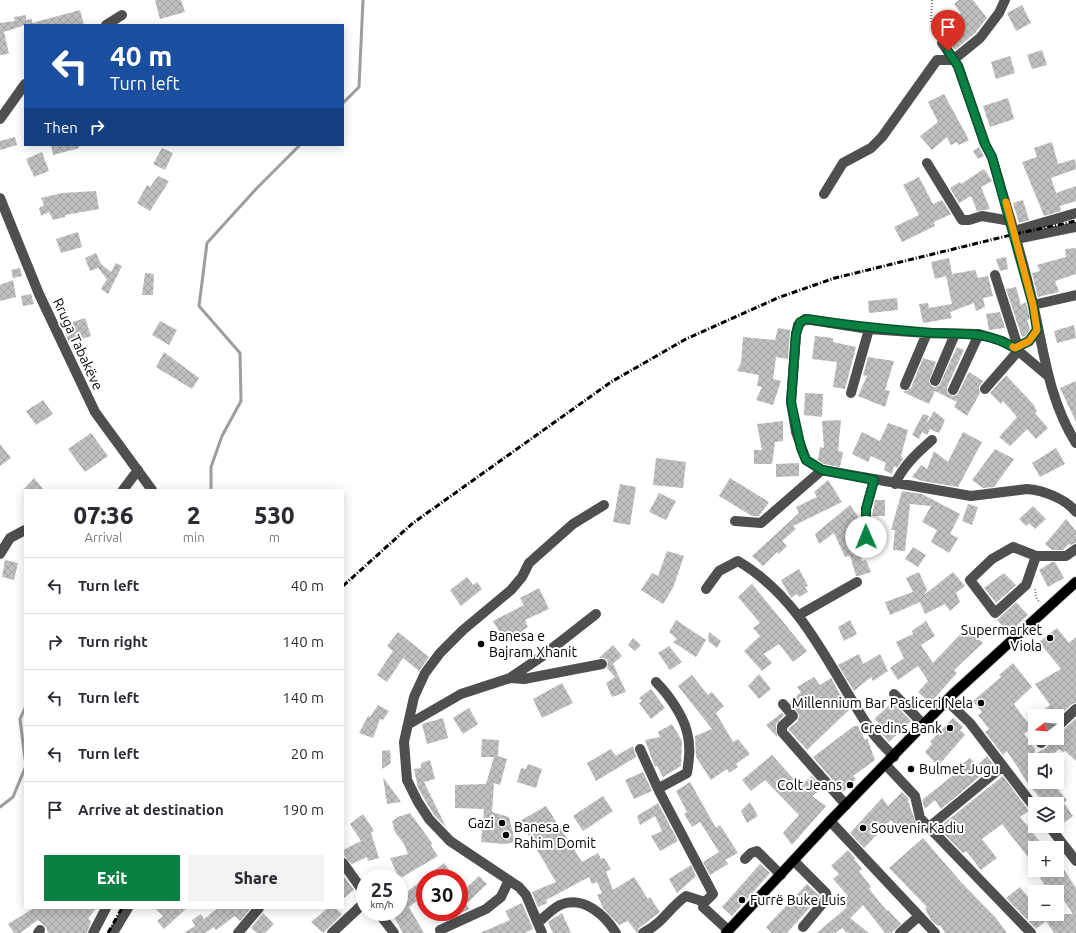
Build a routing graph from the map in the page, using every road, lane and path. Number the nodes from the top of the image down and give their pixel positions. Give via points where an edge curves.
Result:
1 (932, 0) edge
2 (1005, 0) edge
3 (122, 15) dead end
4 (108, 24) edge
5 (942, 43) joint
6 (953, 60) junction
7 (24, 85) edge
8 (0, 119) edge
9 (927, 163) dead end
10 (824, 194) dead end
11 (0, 198) edge
12 (1076, 213) edge
13 (1076, 227) edge
14 (1014, 230) junction
15 (995, 276) dead end
16 (1076, 295) edge
17 (1033, 305) junction
18 (869, 328) junction
19 (1037, 330) junction
20 (927, 333) junction
21 (955, 334) junction
22 (979, 334) junction
23 (1017, 349) junction
24 (1048, 376) junction
25 (935, 382) dead end
26 (905, 385) dead end
27 (985, 389) dead end
28 (953, 390) dead end
29 (851, 393) dead end
30 (932, 440) dead end
31 (1076, 443) edge
32 (138, 470) junction
33 (822, 470) junction
34 (874, 480) junction
35 (895, 484) junction
36 (124, 489) edge
37 (151, 489) edge
38 (604, 505) dead end
39 (1074, 506) edge
40 (735, 521) dead end
41 (24, 531) edge
42 (866, 537) dead end
43 (1076, 549) edge
44 (0, 554) edge
45 (1036, 556) junction
46 (856, 582) dead end
47 (1076, 582) edge
48 (706, 589) dead end
49 (596, 614) dead end
50 (799, 615) junction
51 (602, 664) dead end
52 (510, 678) junction
53 (656, 682) dead end
54 (894, 694) dead end
55 (947, 701) junction
56 (783, 704) dead end
57 (1076, 710) edge
58 (1064, 721) edge
59 (409, 724) junction
60 (924, 725) junction
61 (640, 748) dead end
62 (894, 757) junction
63 (886, 765) junction
64 (1003, 766) junction
65 (659, 791) junction
66 (1028, 799) edge
67 (846, 805) junction
68 (830, 821) junction
69 (929, 827) junction
70 (1054, 833) edge
71 (745, 859) dead end
72 (794, 861) junction
73 (1076, 862) edge
74 (344, 864) edge
75 (780, 875) junction
76 (509, 880) junction
77 (356, 881) edge
78 (705, 902) junction
79 (105, 909) edge
80 (127, 909) edge
81 (258, 909) edge
82 (356, 910) edge
83 (919, 916) junction
84 (385, 921) edge
85 (538, 923) junction
86 (803, 927) dead end
87 (440, 930) dead end
88 (727, 932) edge
89 (93, 933) edge
90 (113, 933) edge
91 (238, 933) edge
92 (332, 933) edge
93 (394, 933) edge
94 (542, 933) edge
95 (616, 933) edge
96 (643, 933) edge
97 (900, 933) edge
98 (935, 933) edge
99 (1031, 933) edge

1 - 5 path via 932,28
2 - 6 street via 999,13 980,38
3 - 4 street
5 - 6 street
6 - 10 street via 937,60 882,137 871,148 843,163
6 - 14 street via 958,66 985,144 992,157
7 - 8 street
9 - 14 street via 962,220 990,216
11 - 32 street, Rruga Tabakëve via 39,294 95,412
12 - 14 street
13 - 14 street
14 - 17 street
15 - 23 street
16 - 17 street
17 - 19 street
18 - 20 street
18 - 29 street
18 - 33 street via 807,319 798,325 791,383 794,418 806,460
19 - 23 street via 1029,341
19 - 24 street
20 - 21 street
20 - 26 street
21 - 22 street
21 - 25 street
22 - 23 street
22 - 28 street
23 - 24 street
23 - 27 street
24 - 31 street
30 - 35 street via 912,458
32 - 36 street
32 - 37 street, Rruga Tabakëve
33 - 34 street
33 - 40 street via 760,522
34 - 35 street
34 - 42 street via 866,509
35 - 39 street via 971,496 1027,489
38 - 59 street via 573,524 529,562 522,577 511,590 440,653 425,674 414,697
41 - 44 street via 10,538
43 - 45 street via 1066,556
45 - 45 street via 1013,547 992,559 970,580 995,614 1026,585
46 - 50 street
47 - 55 main road
48 - 50 street via 720,571 738,561 752,568
49 - 52 street
50 - 62 street via 872,733
51 - 52 street via 524,679
52 - 59 street via 461,694
53 - 65 street via 669,695 687,732 689,752 687,774 661,787
54 - 60 street
55 - 60 main road
55 - 64 street via 970,723
56 - 67 street via 793,716 782,726 782,732
57 - 58 street
59 - 76 street via 404,742 407,780 418,802 429,819 450,841
60 - 62 main road
61 - 65 street
62 - 63 main road
63 - 67 main road
63 - 69 street via 915,796 920,818
64 - 66 street
64 - 69 street
65 - 78 street via 713,894
67 - 68 main road
68 - 72 main road
68 - 83 street
69 - 99 street
70 - 73 street
71 - 75 street via 757,851
72 - 75 main road
72 - 86 street via 826,893 827,898
74 - 77 street
75 - 88 main road
76 - 85 street via 526,895
76 - 87 street via 501,897 486,909
78 - 88 street via 705,910
78 - 96 street via 686,896 665,918
79 - 89 street
80 - 90 street
81 - 91 street
82 - 92 street
83 - 97 street
83 - 98 street
84 - 93 street
85 - 94 street
85 - 95 street via 559,906 569,903 581,904 600,912

